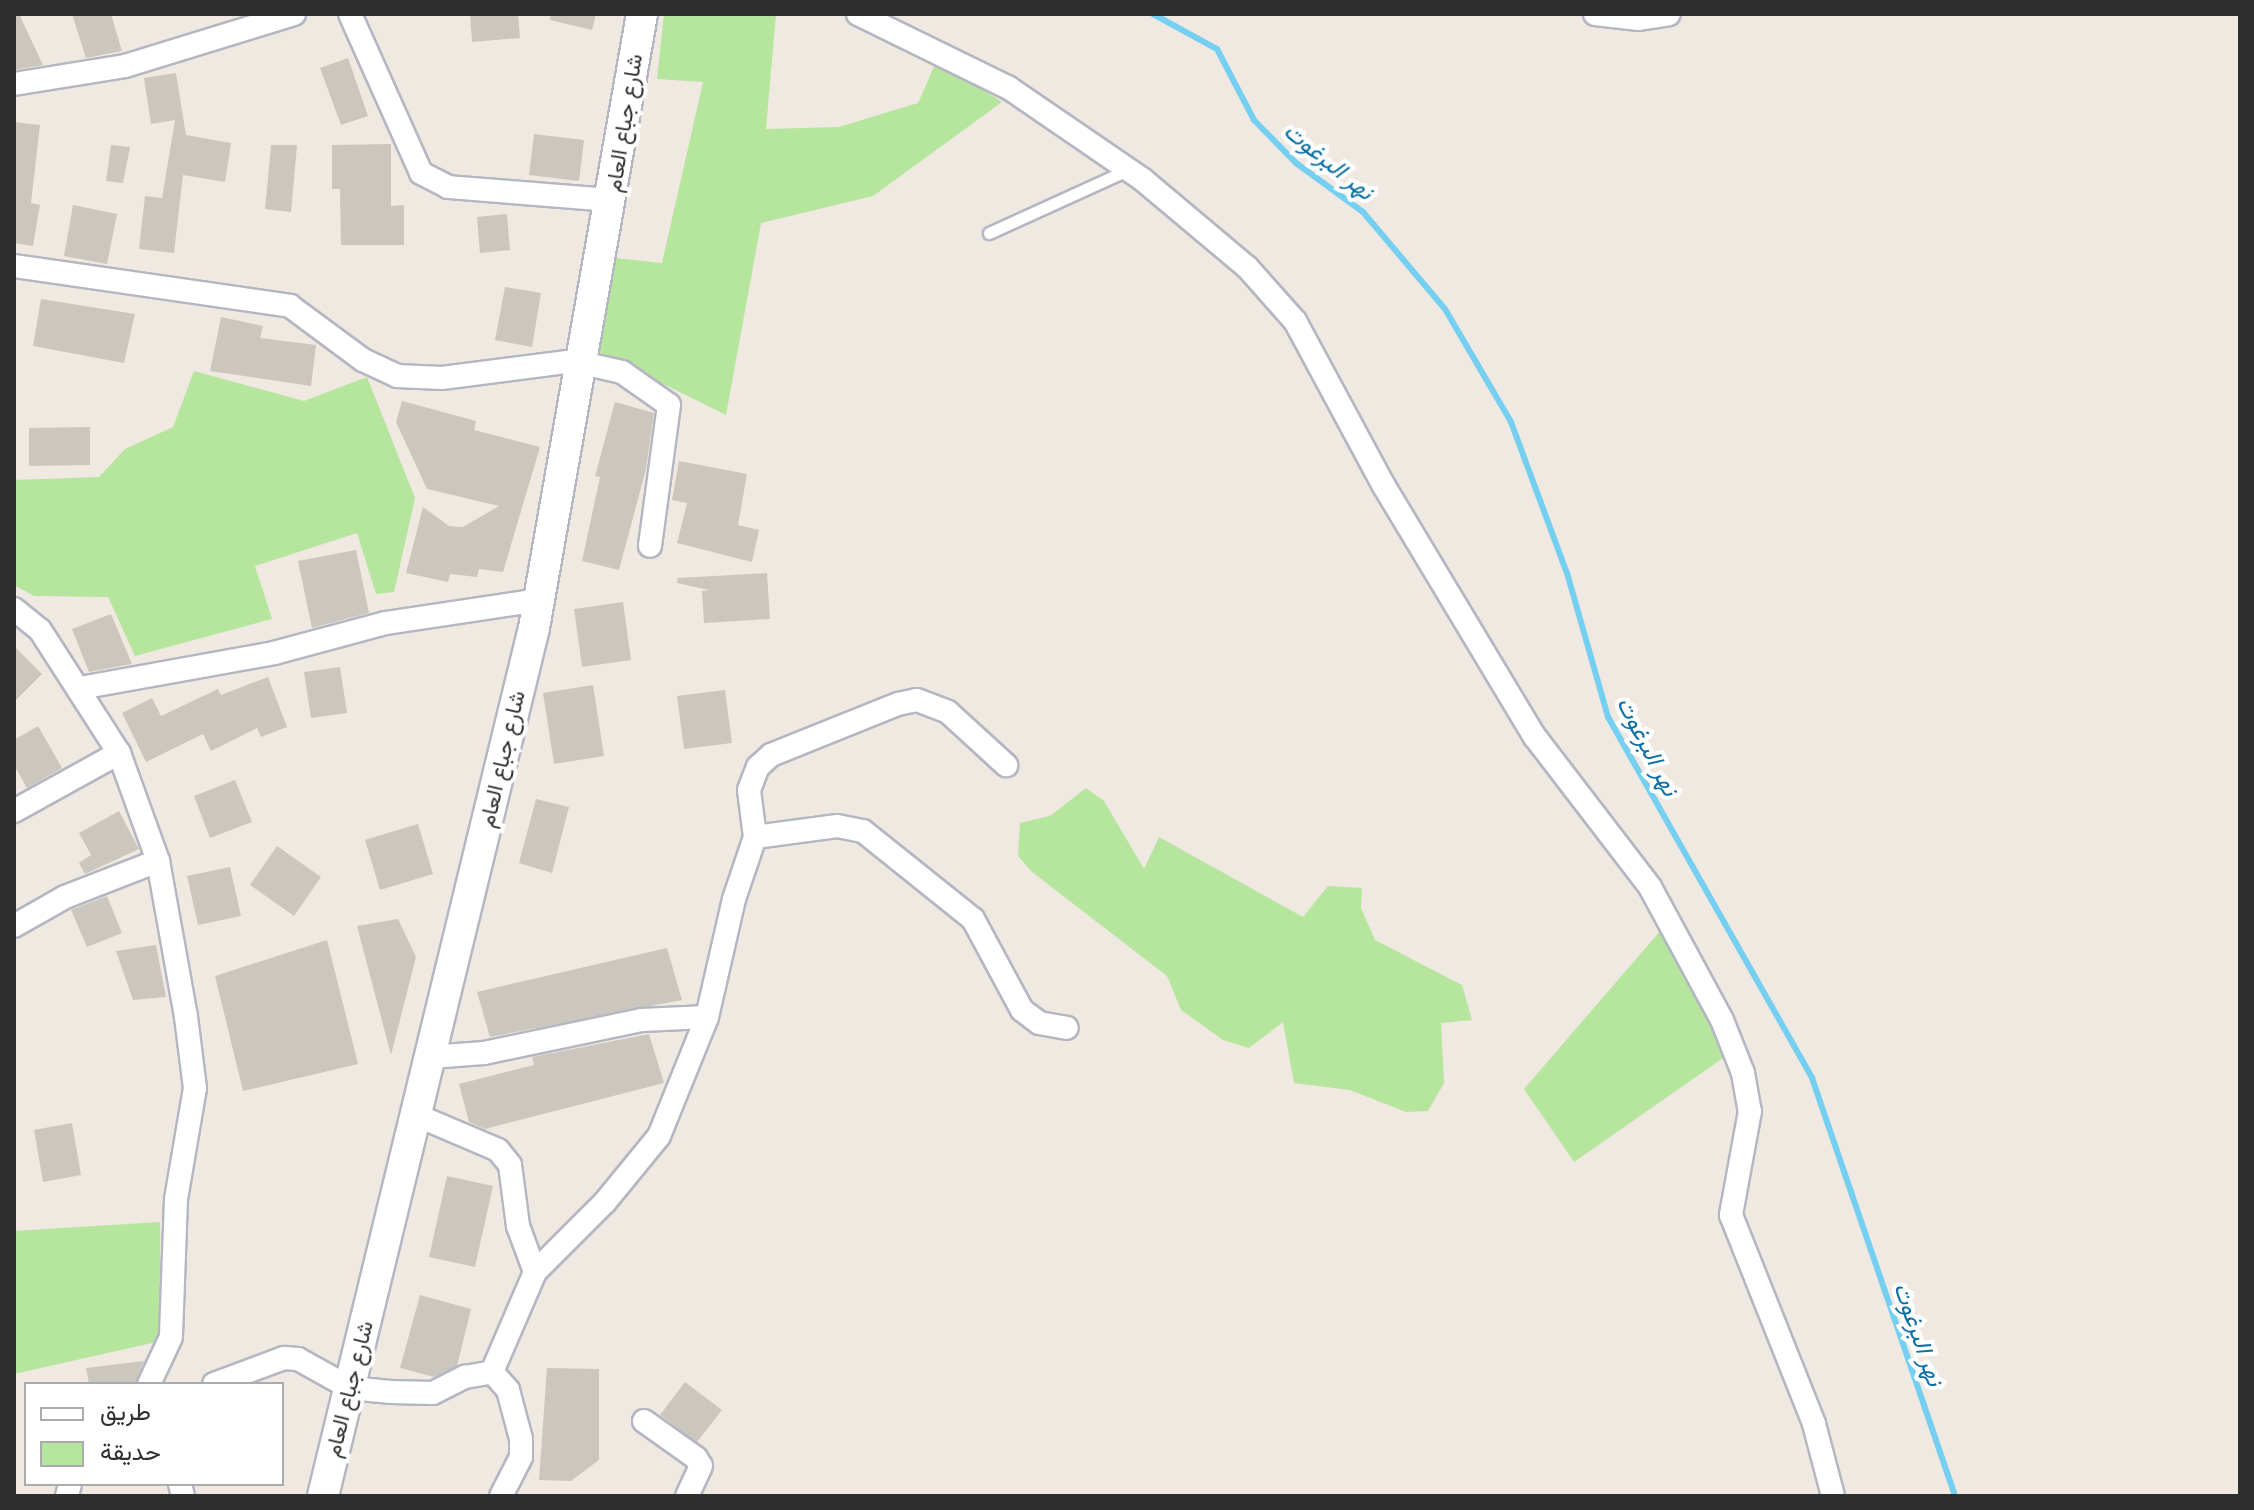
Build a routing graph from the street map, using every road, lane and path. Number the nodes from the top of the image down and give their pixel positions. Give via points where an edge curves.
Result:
1 (294, 14) edge
2 (350, 14) edge
3 (642, 14) edge
4 (858, 14) edge
5 (1595, 14) edge
6 (1669, 14) edge
7 (14, 84) edge
8 (1128, 169) junction
9 (611, 200) junction
10 (989, 233) dead end
11 (14, 266) edge
12 (582, 361) junction
13 (650, 546) dead end
14 (539, 600) junction
15 (14, 609) edge
16 (80, 688) junction
17 (119, 753) junction
18 (1006, 765) dead end
19 (14, 811) edge
20 (755, 837) junction
21 (158, 861) junction
22 (14, 926) edge
23 (707, 1017) junction
24 (1067, 1028) dead end
25 (430, 1057) junction
26 (416, 1115) junction
27 (535, 1272) junction
28 (492, 1372) junction
29 (150, 1382) edge
30 (219, 1382) edge
31 (350, 1388) junction
32 (644, 1421) dead end
33 (323, 1496) edge
34 (501, 1496) edge
35 (687, 1496) edge
36 (1833, 1496) edge

1 - 7 street via 125,66
2 - 9 street via 421,173 448,187
3 - 9 main road, شارع جباع العام
4 - 8 street via 998,82
5 - 6 street via 1639,19
8 - 10 lane
8 - 36 street via 1247,267 1295,321 1328,373 1384,486 1535,737 1650,887 1692,960 1738,1060 1750,1111 1731,1215 1814,1424
9 - 12 main road, شارع جباع العام
11 - 12 street via 290,306 363,360 397,376 442,378
12 - 13 street via 622,372 669,405
12 - 14 main road, شارع جباع العام
14 - 16 street via 386,623 274,653
14 - 25 main road, شارع جباع العام
15 - 16 street via 40,630
16 - 17 street
17 - 19 street
17 - 21 street
18 - 20 street via 948,712 917,700 898,704 764,761 749,790
20 - 23 street via 734,899
20 - 24 street via 837,826 863,831 973,919 1022,1010 1039,1023
21 - 22 street via 65,897
21 - 29 street via 195,1088 176,1199 171,1337
23 - 25 street via 642,1020 484,1053
23 - 27 street via 659,1136 605,1202
25 - 26 main road, شارع جباع العام
26 - 27 street via 498,1150 510,1165 518,1226
26 - 31 main road, شارع جباع العام
27 - 28 street
28 - 31 street via 465,1377 433,1393
28 - 34 street via 508,1390 521,1439 521,1457
30 - 31 street via 284,1358 298,1359
31 - 33 main road, شارع جباع العام
32 - 35 street via 701,1466

